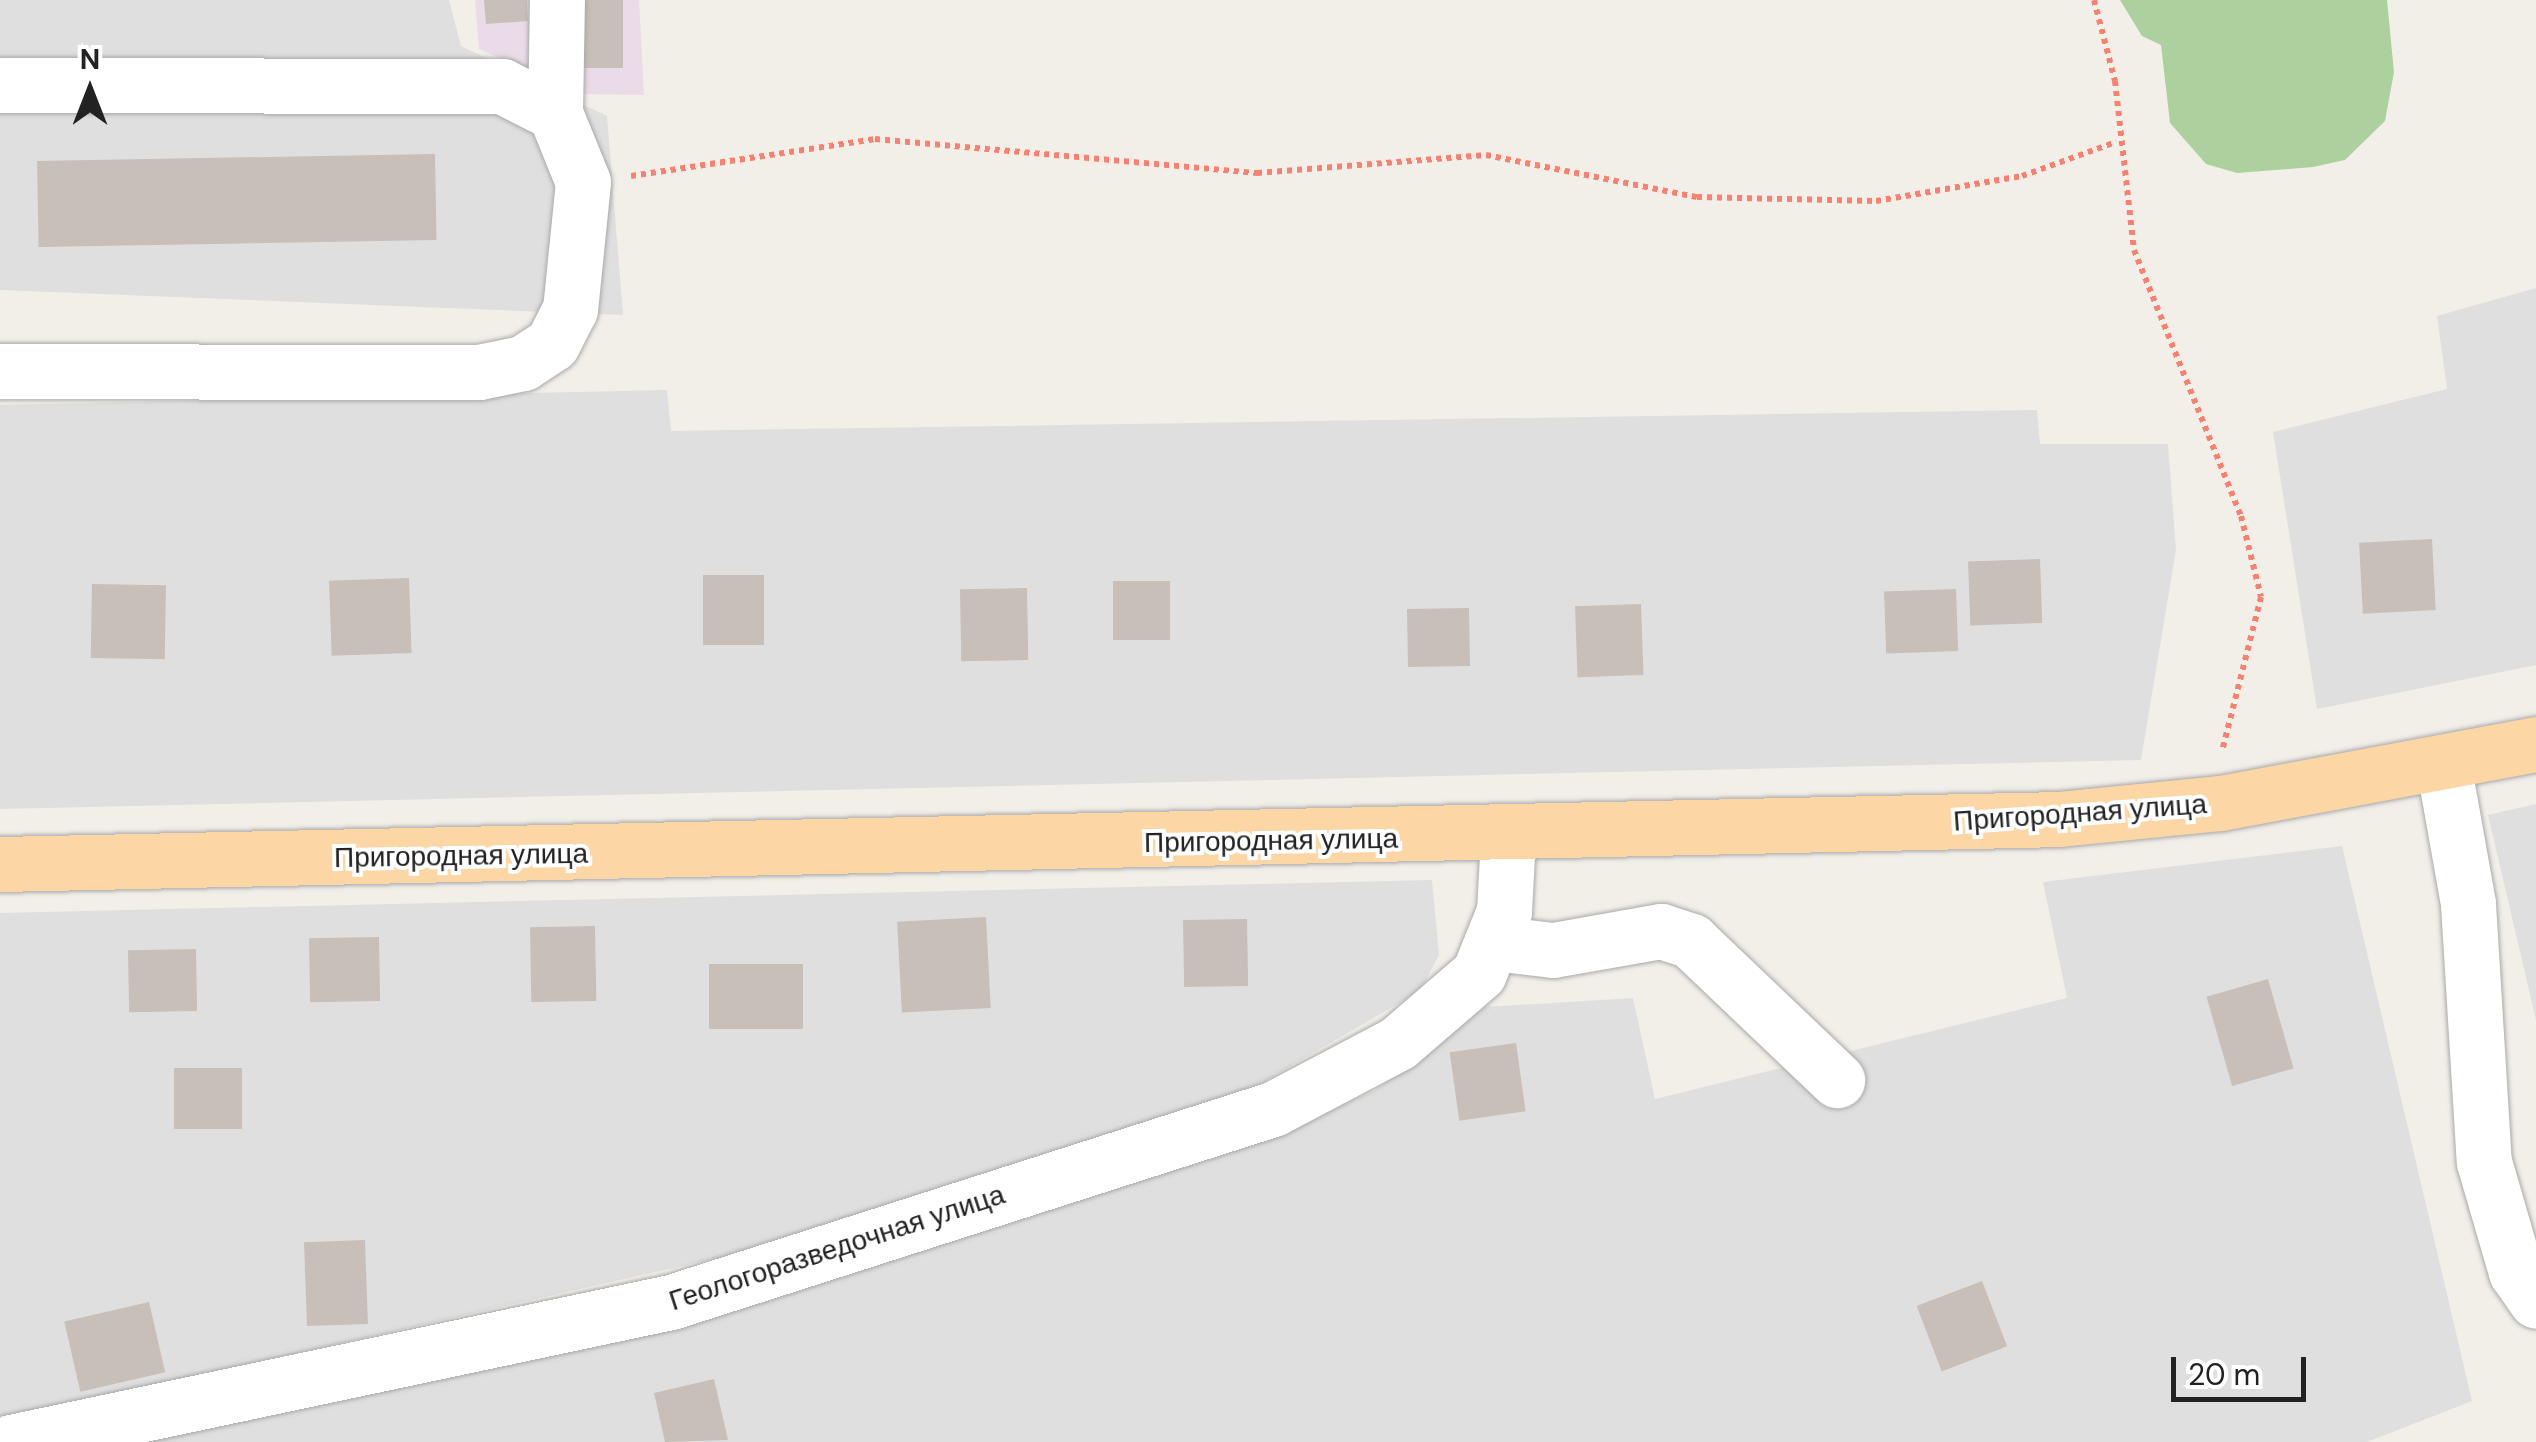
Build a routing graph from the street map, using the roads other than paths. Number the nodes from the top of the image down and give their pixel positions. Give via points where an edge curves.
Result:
1 (557, 0) edge
2 (0, 84) edge
3 (554, 113) junction
4 (0, 371) edge
5 (2536, 744) edge
6 (2444, 763) junction
7 (1508, 836) junction
8 (0, 864) edge
9 (1494, 943) junction
10 (1836, 1080) dead end
11 (2536, 1301) edge
12 (11, 1442) edge

1 - 3 street
2 - 3 street via 502,86
3 - 4 street via 583,182 570,309 552,344 523,363 480,372
5 - 6 main road, Пригородная улица
6 - 7 main road, Пригородная улица via 2221,802 2060,819
6 - 11 street via 2468,904 2484,1162 2516,1272
7 - 8 main road, Пригородная улица
7 - 9 street, Геологоразведочная улица
9 - 10 street via 1553,950 1660,930 1691,941
9 - 12 street, Геологоразведочная улица via 1446,1007 1398,1044 1339,1080 1176,1144 671,1302

